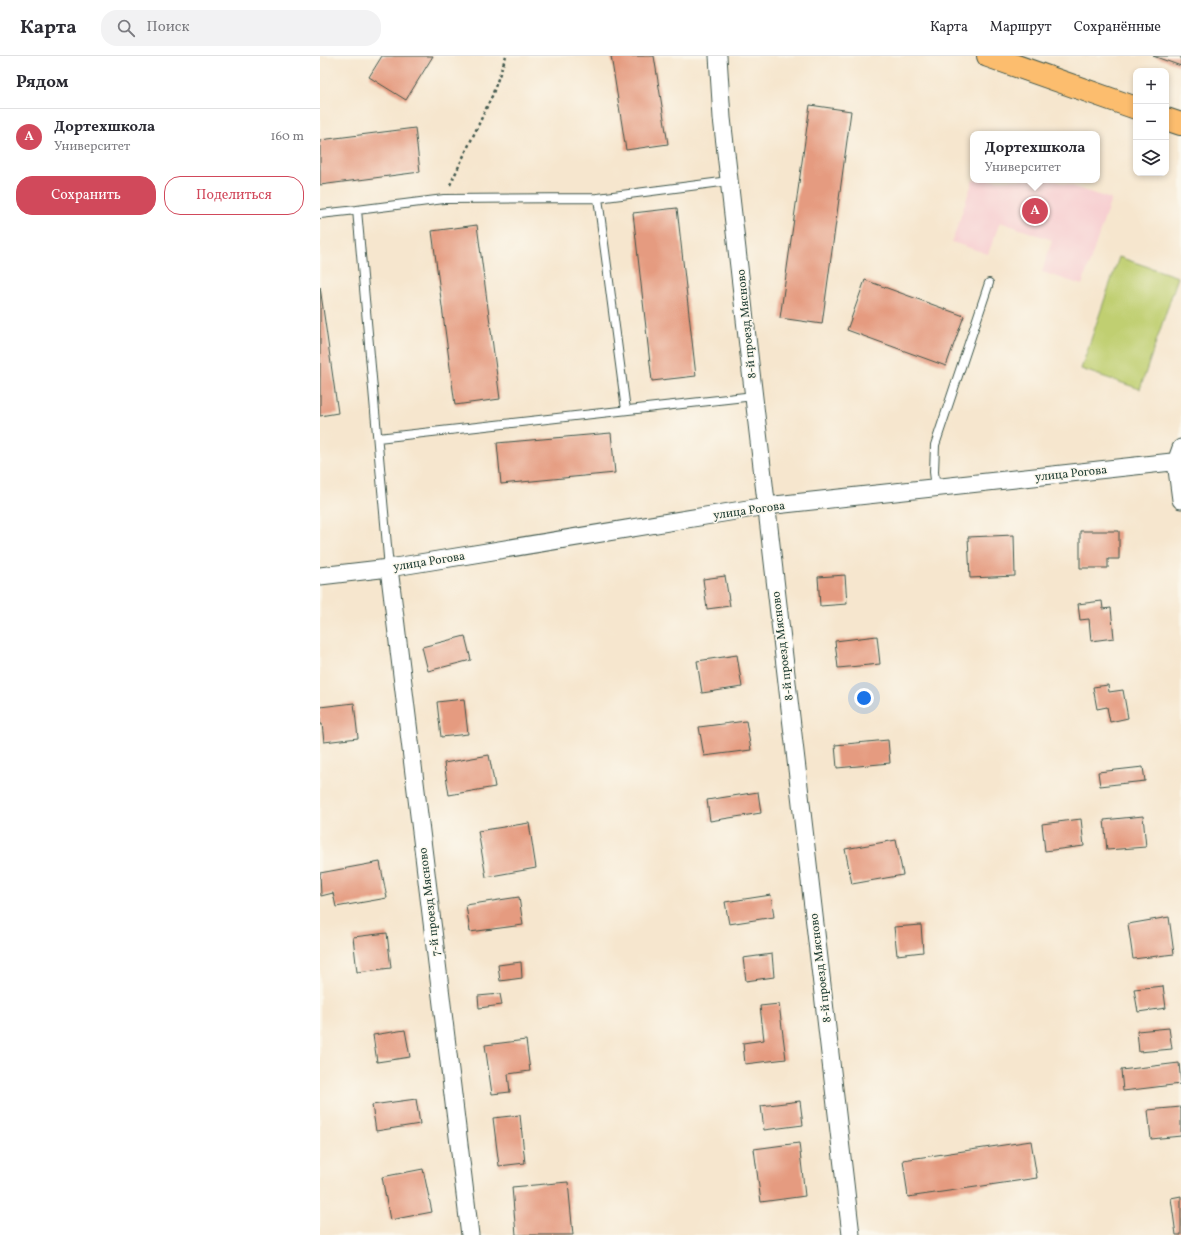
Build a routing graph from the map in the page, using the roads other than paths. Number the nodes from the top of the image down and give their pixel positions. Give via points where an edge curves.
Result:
1 (718, 56) edge
2 (988, 56) edge
3 (1133, 107) edge
4 (1169, 120) edge
5 (1181, 124) edge
6 (729, 181) junction
7 (598, 198) junction
8 (358, 210) junction
9 (320, 214) edge
10 (989, 283) dead end
11 (754, 396) junction
12 (626, 410) junction
13 (378, 438) junction
14 (1179, 457) edge
15 (936, 488) junction
16 (1181, 500) edge
17 (766, 506) junction
18 (389, 568) junction
19 (320, 576) edge
20 (470, 1235) edge
21 (851, 1235) edge

1 - 6 street, 8-й проезд Мясново
2 - 3 main road
4 - 5 main road
6 - 7 lane
6 - 11 street, 8-й проезд Мясново
7 - 8 lane via 444,199
7 - 12 lane
8 - 9 lane
8 - 13 lane
10 - 15 lane via 935,445
11 - 12 lane
11 - 17 street, 8-й проезд Мясново
12 - 13 lane
13 - 18 lane
14 - 15 street, улица Рогова
14 - 16 street
15 - 17 street, улица Рогова
17 - 18 street, улица Рогова
17 - 21 street, 8-й проезд Мясново
18 - 19 street, улица Рогова
18 - 20 street, 7-й проезд Мясново

